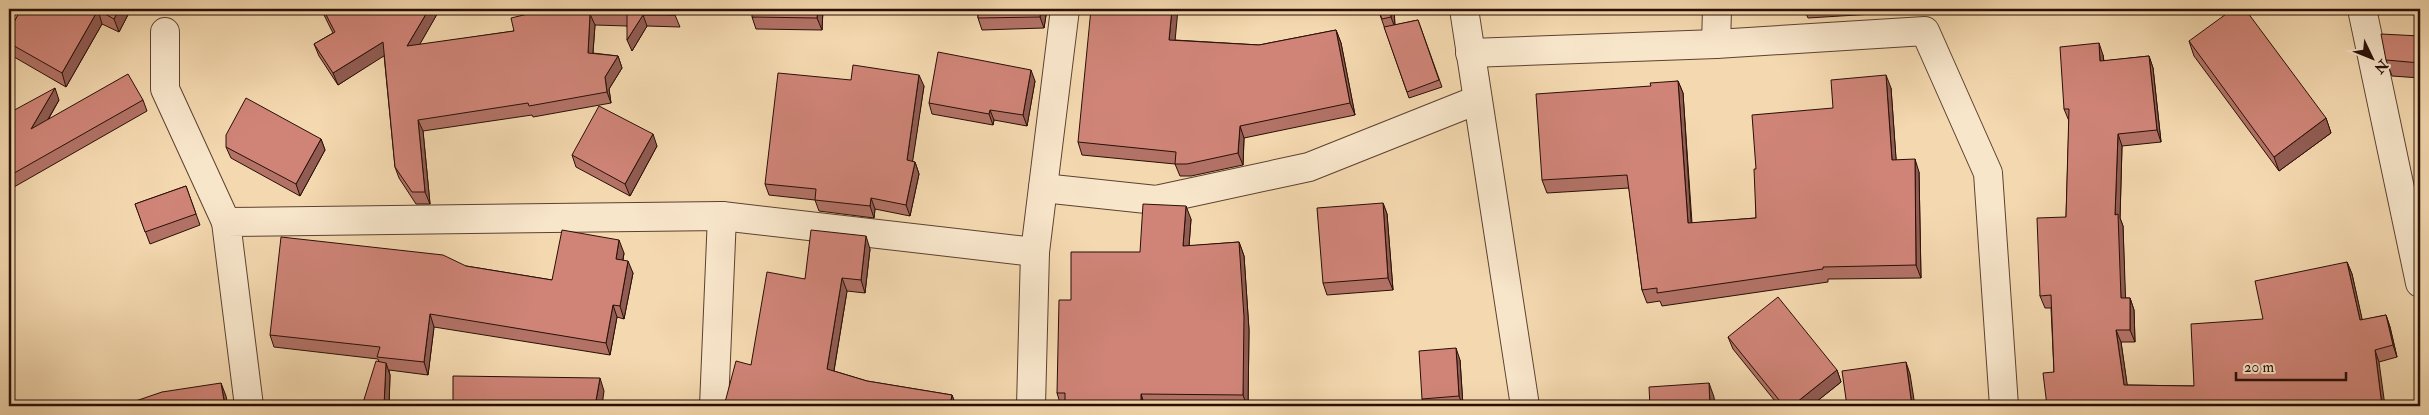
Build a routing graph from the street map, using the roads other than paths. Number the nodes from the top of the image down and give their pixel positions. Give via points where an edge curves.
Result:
1 (1064, 9) edge
2 (1464, 9) edge
3 (1717, 9) edge
4 (2362, 9) edge
5 (165, 32) dead end
6 (1716, 44) junction
7 (1470, 52) junction
8 (1477, 100) junction
9 (1043, 188) junction
10 (722, 216) junction
11 (226, 222) junction
12 (1035, 252) junction
13 (2420, 283) edge
14 (249, 406) edge
15 (714, 406) edge
16 (1031, 406) edge
17 (1525, 406) edge
18 (2004, 406) edge

1 - 9 street
2 - 7 street
3 - 6 street
4 - 13 street
5 - 11 street via 165,89
6 - 7 street
6 - 18 street via 1925,31 1988,173
7 - 8 street
8 - 9 street via 1309,167 1156,200
8 - 17 street
9 - 12 street
10 - 11 street
10 - 12 street
10 - 15 street
11 - 14 street
12 - 16 street

